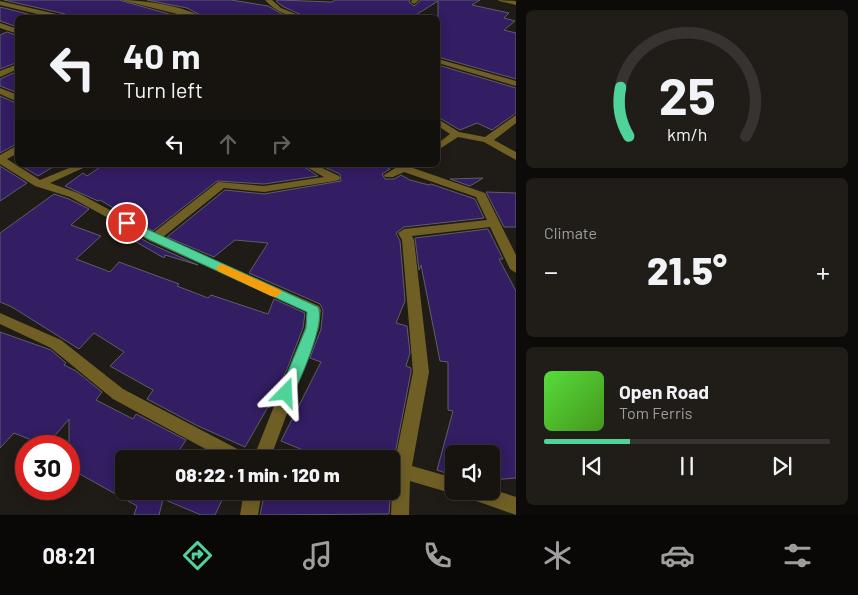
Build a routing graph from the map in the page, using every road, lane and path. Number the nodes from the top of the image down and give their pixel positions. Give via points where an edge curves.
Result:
1 (124, 0) edge
2 (268, 0) edge
3 (501, 0) edge
4 (0, 3) edge
5 (516, 3) edge
6 (52, 15) edge
7 (193, 15) edge
8 (295, 15) edge
9 (2, 28) edge
10 (15, 31) edge
11 (440, 62) edge
12 (15, 67) edge
13 (0, 74) edge
14 (516, 84) edge
15 (0, 91) edge
16 (15, 98) edge
17 (516, 118) edge
18 (440, 123) edge
19 (456, 134) junction
20 (487, 140) junction
21 (440, 146) edge
22 (15, 150) edge
23 (516, 157) edge
24 (0, 159) edge
25 (80, 167) edge
26 (312, 167) edge
27 (405, 167) edge
28 (410, 167) edge
29 (388, 176) dead end
30 (40, 184) junction
31 (494, 222) junction
32 (154, 238) junction
33 (516, 269) edge
34 (0, 318) edge
35 (224, 450) edge
36 (265, 450) edge
37 (402, 471) junction
38 (445, 483) edge
39 (252, 500) edge
40 (498, 500) edge
41 (516, 506) edge
42 (249, 515) edge
43 (400, 515) edge

1 - 7 street
2 - 8 street via 279,9
3 - 5 street
4 - 6 street
9 - 10 street
11 - 14 street
12 - 13 street
15 - 16 street
17 - 20 street
18 - 19 street
19 - 20 street
19 - 21 street
20 - 23 street
22 - 24 street
24 - 30 street
25 - 30 street
26 - 32 street via 335,178 264,189 222,184
27 - 29 street
28 - 31 street via 481,195
30 - 32 street via 74,196
31 - 33 street
31 - 37 street via 404,233 408,240 422,372
32 - 36 street via 314,310 312,328
34 - 35 street via 56,344 118,394
37 - 38 street
37 - 43 street
39 - 42 street
40 - 41 street

